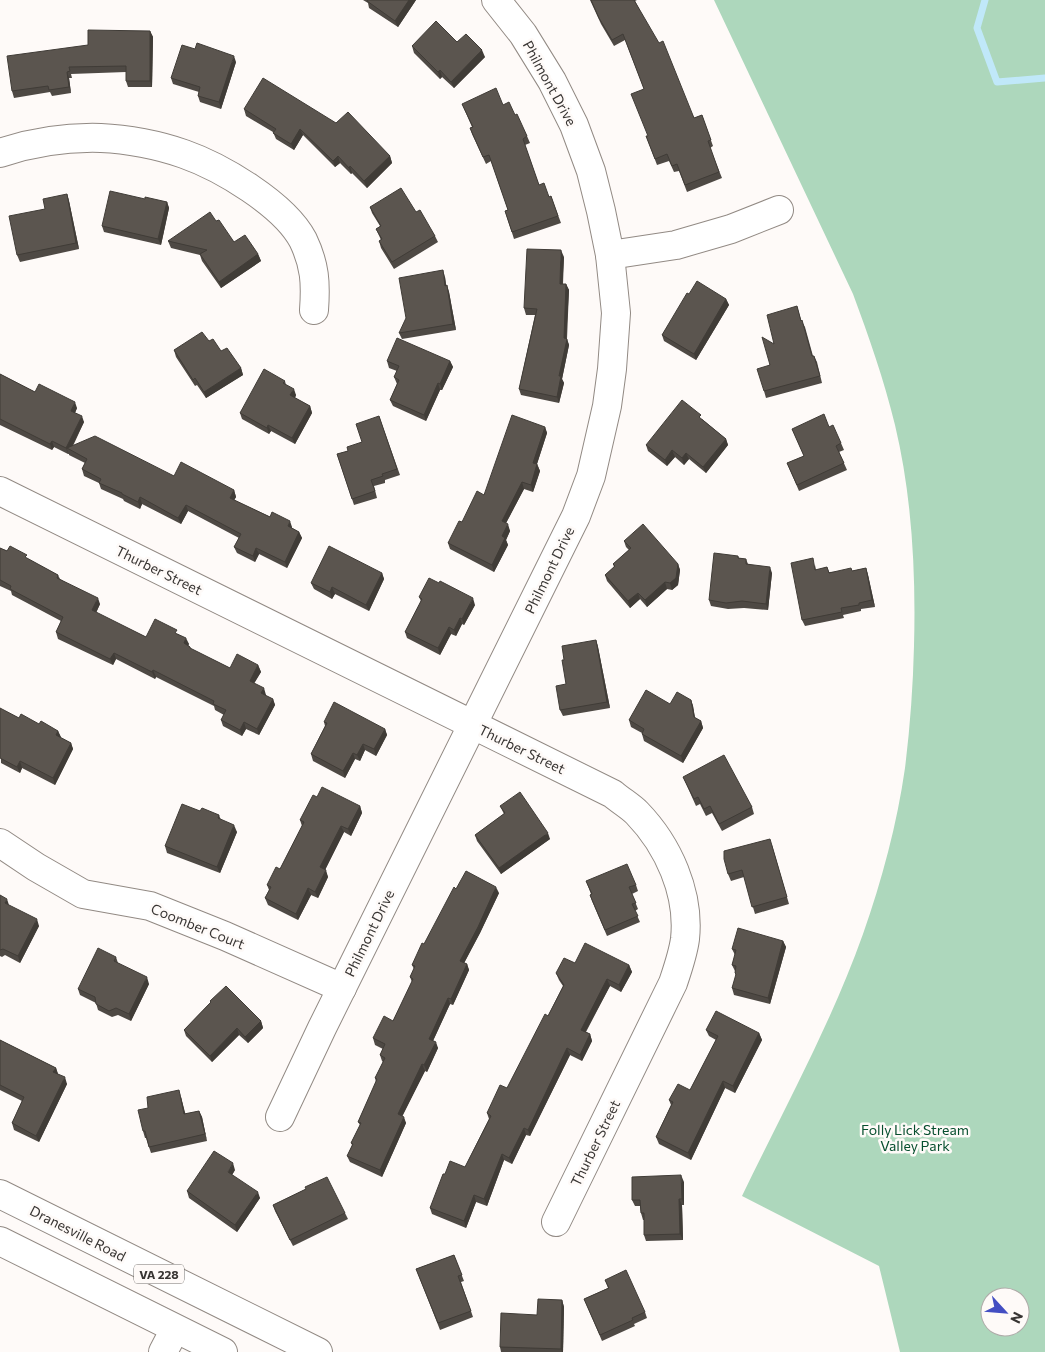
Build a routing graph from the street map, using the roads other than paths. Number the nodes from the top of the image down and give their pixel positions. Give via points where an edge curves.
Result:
1 (496, 0) edge
2 (0, 153) edge
3 (779, 210) dead end
4 (610, 255) junction
5 (314, 310) dead end
6 (0, 491) edge
7 (472, 725) junction
8 (0, 843) edge
9 (342, 988) junction
10 (280, 1117) dead end
11 (0, 1194) edge
12 (556, 1222) dead end
13 (0, 1242) edge
14 (169, 1340) edge
15 (223, 1352) edge
16 (318, 1352) edge

1 - 4 street, Philmont Drive via 538,58 574,125 591,171
2 - 5 street via 62,139 102,138 144,143 184,154 222,171 259,194 286,217 302,238 312,262 316,284
3 - 4 street via 731,229 676,245
4 - 7 street, Philmont Drive via 616,313 612,369 591,476 576,516
6 - 7 street, Thurber Street
7 - 9 street, Philmont Drive
7 - 12 street, Thurber Street via 613,794 636,812 666,852 685,908 682,956 673,983
8 - 9 street, Coomber Court via 83,894 150,906
9 - 10 street, Philmont Drive
11 - 16 street, Dranesville Road / VA 228
13 - 14 street
14 - 15 street

